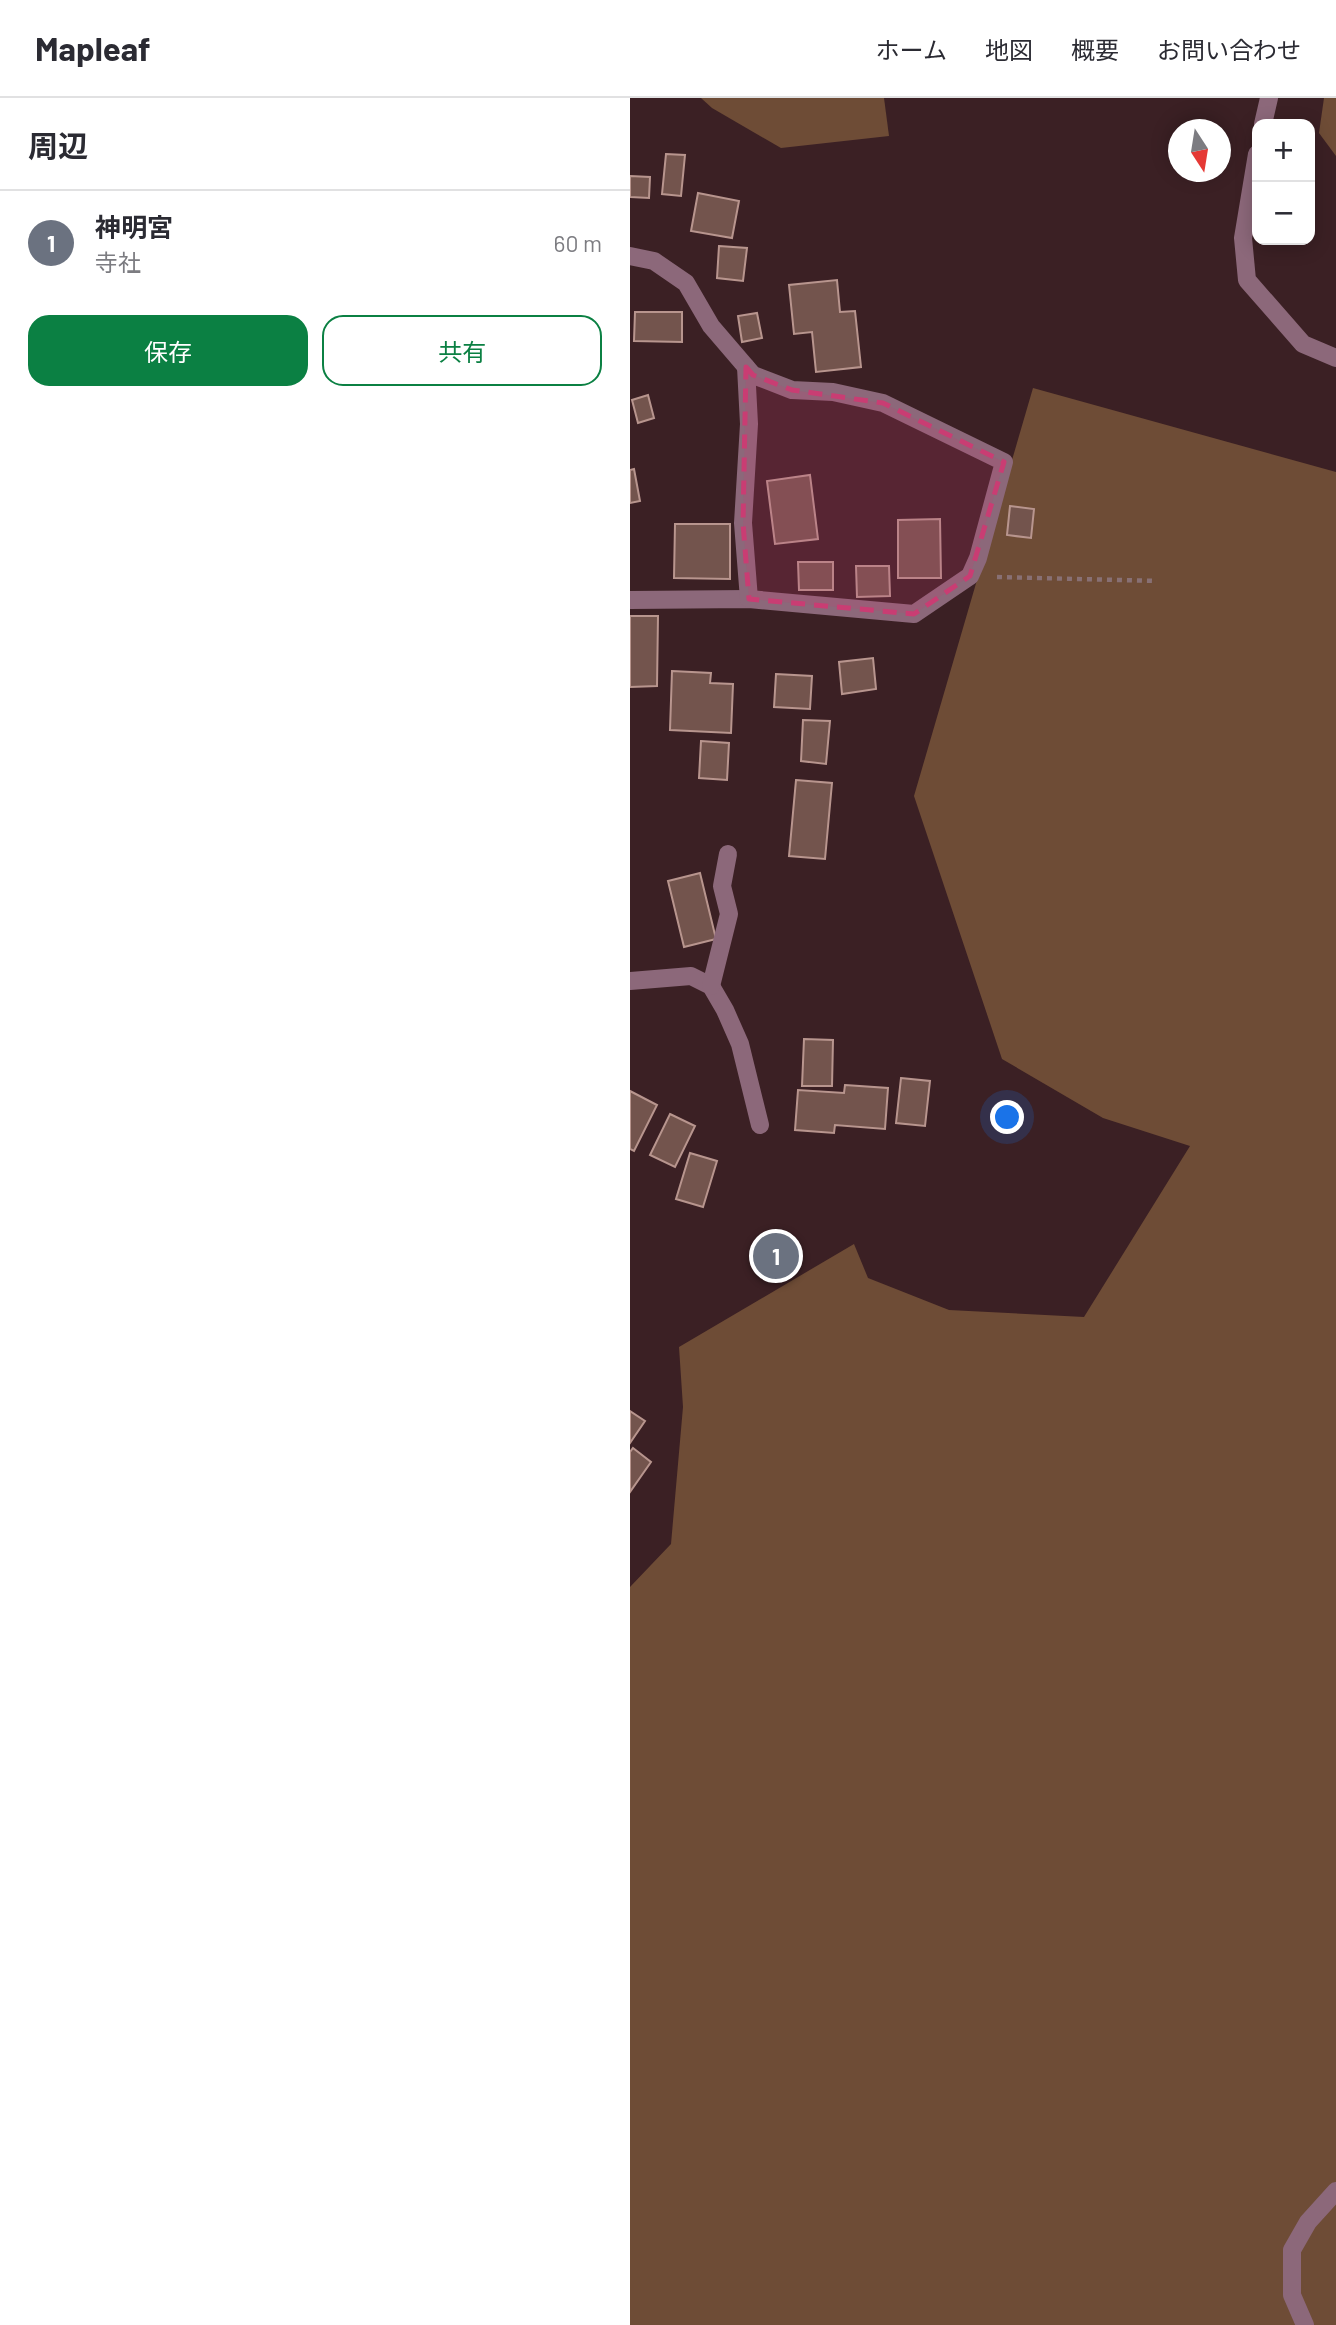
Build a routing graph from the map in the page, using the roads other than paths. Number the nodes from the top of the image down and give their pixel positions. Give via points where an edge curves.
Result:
1 (1269, 98) edge
2 (1264, 119) edge
3 (1252, 182) edge
4 (630, 256) edge
5 (1336, 358) edge
6 (746, 367) junction
7 (749, 599) junction
8 (630, 600) edge
9 (728, 854) dead end
10 (630, 981) edge
11 (711, 986) junction
12 (760, 1125) dead end
13 (1336, 2191) edge
14 (1305, 2325) edge

1 - 2 street
3 - 5 street via 1243,238 1247,280 1303,344
4 - 6 street via 654,261 686,283 711,326
6 - 7 street via 749,424 743,523
6 - 7 street via 753,375 792,390 832,392 883,403 1004,462 970,576 914,614
7 - 8 street
9 - 11 street via 722,886 729,914
10 - 11 street via 691,976
11 - 12 street via 740,1044
13 - 14 street via 1308,2222 1292,2249 1292,2295

